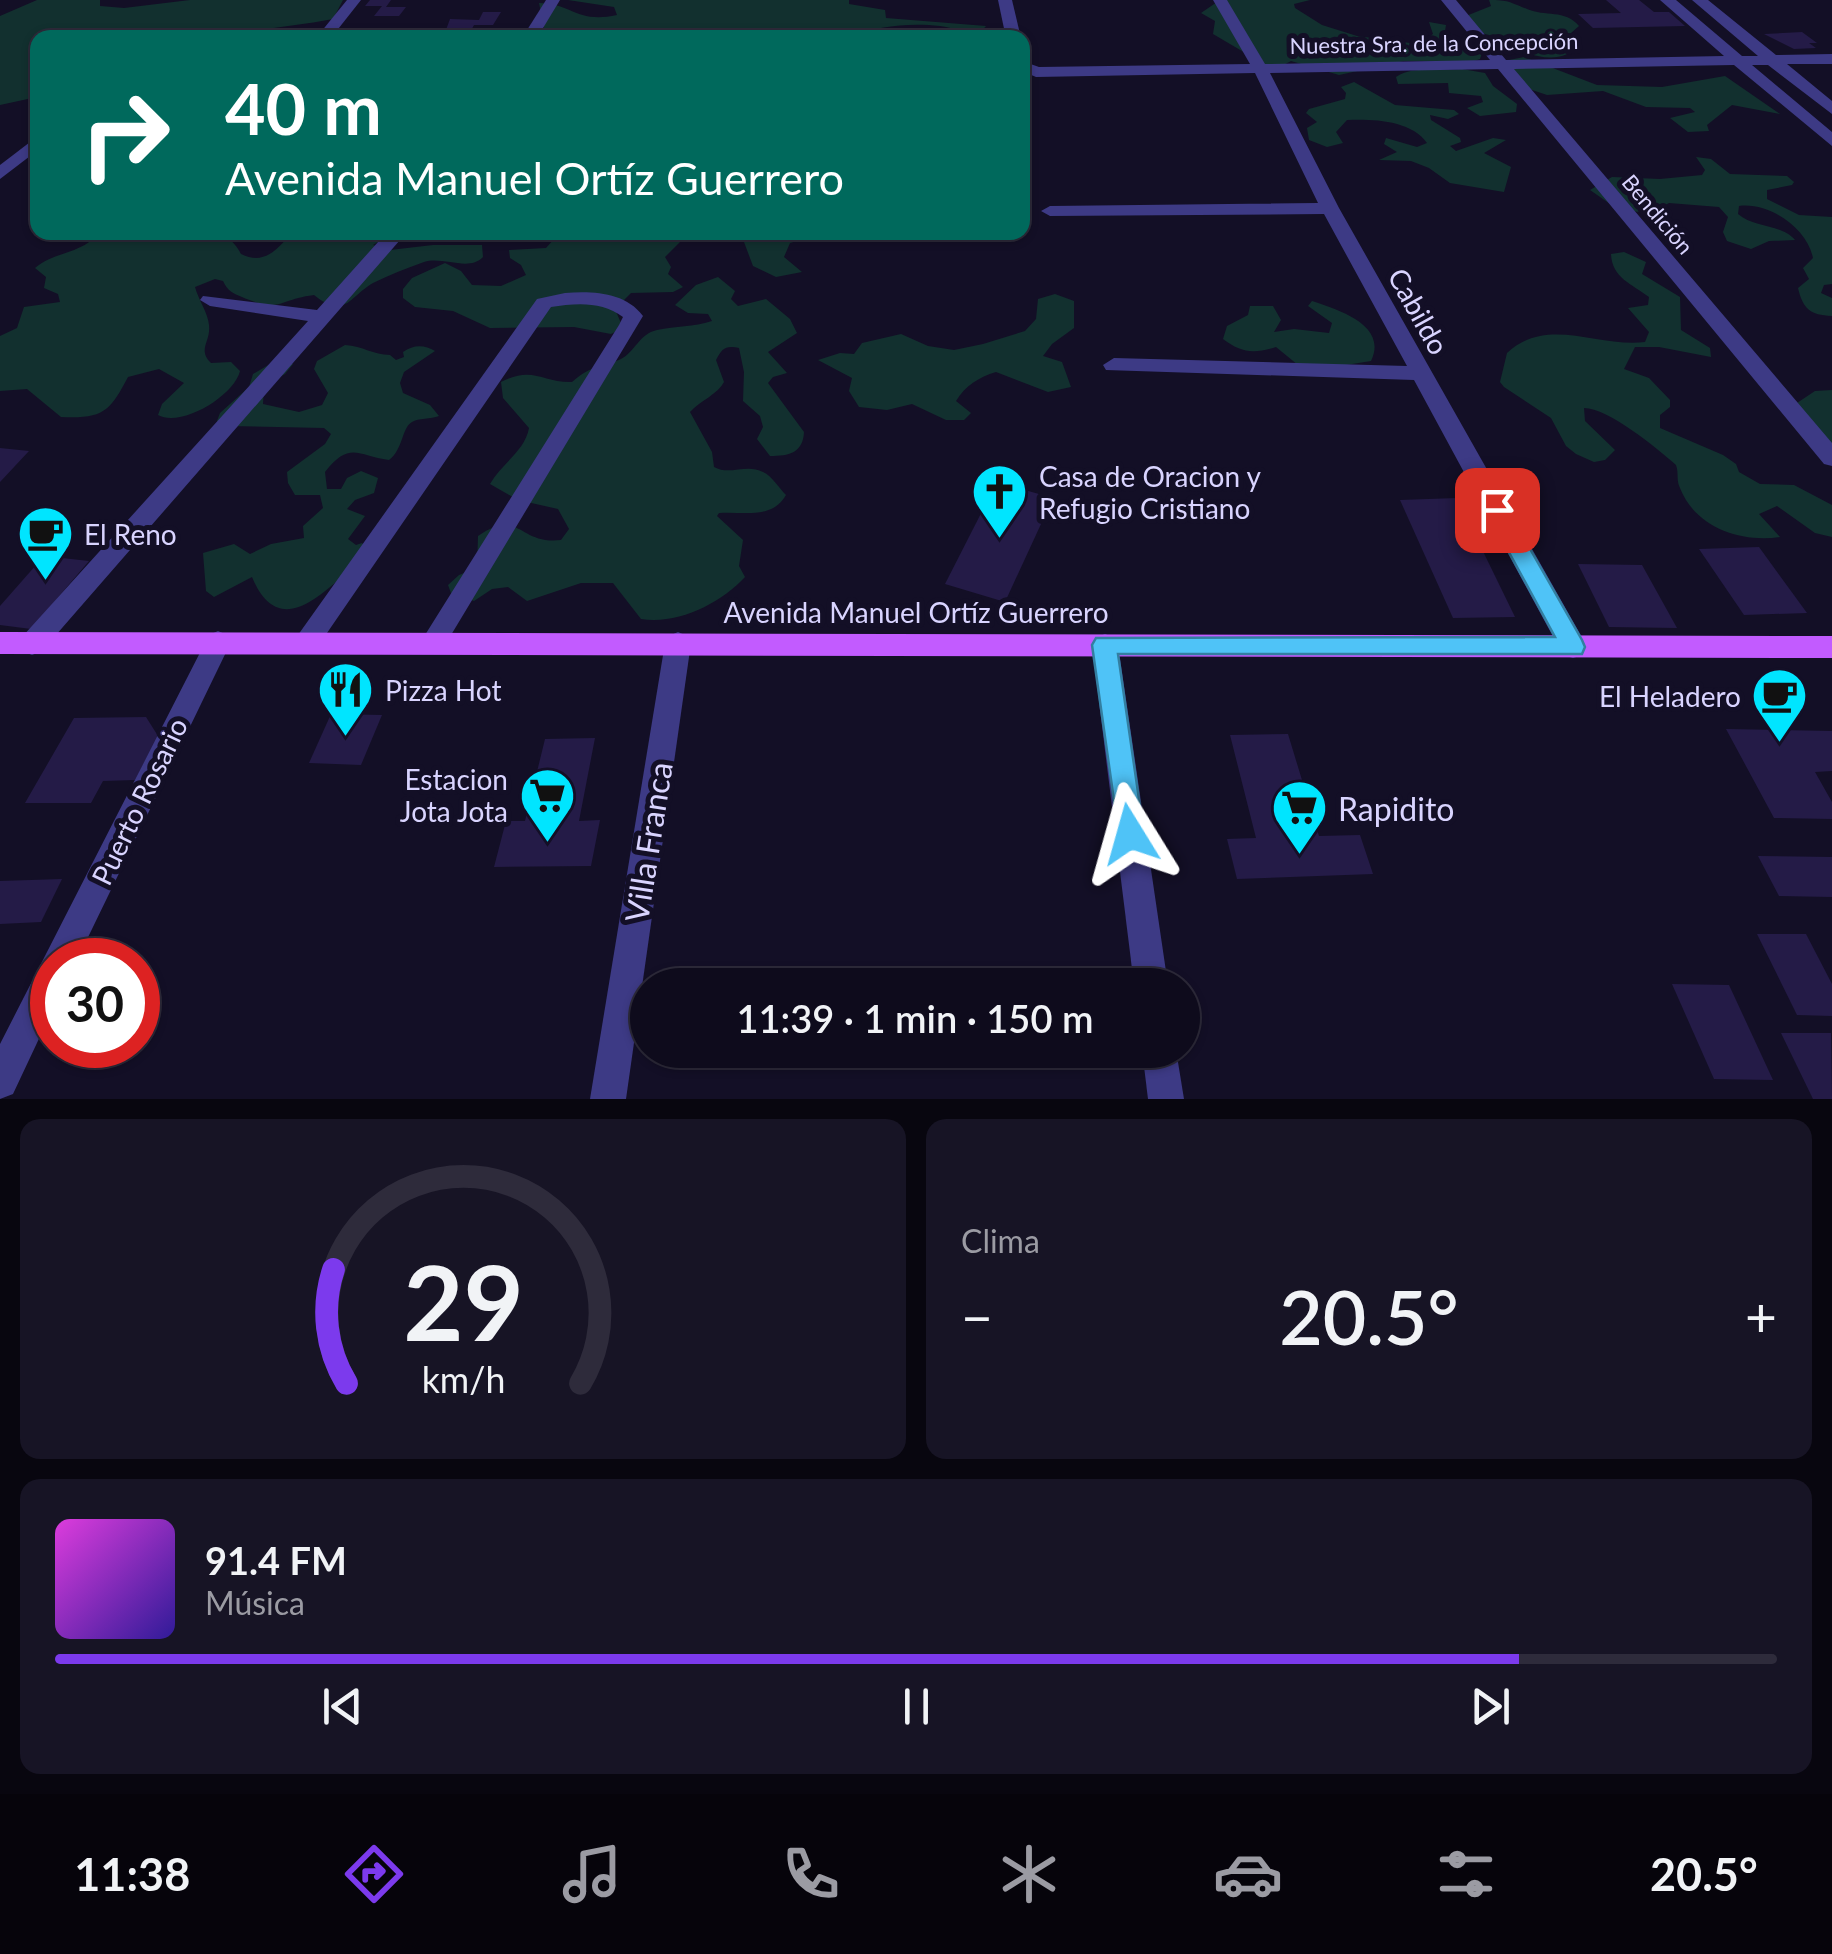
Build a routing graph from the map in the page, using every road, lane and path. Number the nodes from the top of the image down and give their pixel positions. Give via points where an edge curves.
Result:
1 (354, 0) edge
2 (553, 0) edge
3 (1005, 0) edge
4 (1220, 0) edge
5 (1448, 0) edge
6 (1667, 0) edge
7 (1699, 0) edge
8 (330, 30) edge
9 (534, 30) edge
10 (1012, 30) edge
11 (1832, 59) edge
12 (1772, 60) junction
13 (1738, 61) junction
14 (1503, 64) junction
15 (1260, 68) junction
16 (1030, 69) edge
17 (1832, 109) edge
18 (1832, 141) edge
19 (30, 149) edge
20 (0, 174) edge
21 (1330, 208) junction
22 (1050, 211) dead end
23 (391, 240) edge
24 (210, 300) dead end
25 (323, 316) junction
26 (1114, 365) dead end
27 (1422, 373) junction
28 (1832, 458) edge
29 (218, 642) junction
30 (307, 642) junction
31 (433, 643) junction
32 (0, 644) edge
33 (32, 644) junction
34 (678, 644) junction
35 (1104, 645) junction
36 (1573, 647) junction
37 (1832, 647) edge
38 (71, 938) edge
39 (1149, 968) edge
40 (30, 1020) edge
41 (1162, 1068) edge
42 (0, 1081) edge
43 (608, 1099) edge
44 (1166, 1099) edge

1 - 8 street
2 - 9 street
3 - 10 street
4 - 15 street, Cabildo
5 - 14 street, Bendición
6 - 13 street
7 - 12 street
11 - 12 street, Nuestra Sra. de la Concepción
12 - 13 street, Nuestra Sra. de la Concepción
12 - 17 street
13 - 14 street, Nuestra Sra. de la Concepción
13 - 18 street
14 - 15 street, Nuestra Sra. de la Concepción
14 - 28 street, Bendición
15 - 16 street, Nuestra Sra. de la Concepción
15 - 21 street, Cabildo
19 - 20 street
21 - 22 street
21 - 27 street, Cabildo
23 - 25 street
24 - 25 street
25 - 33 street
26 - 27 street
27 - 36 street, Cabildo
29 - 30 main road, Avenida Manuel Ortíz Guerrero
29 - 33 main road, Avenida Manuel Ortíz Guerrero
29 - 38 street, Puerto Rosario
30 - 31 main road, Avenida Manuel Ortíz Guerrero
30 - 31 street via 544,303 566,298 629,308 629,325
31 - 34 main road, Avenida Manuel Ortíz Guerrero
32 - 33 main road, Avenida Manuel Ortíz Guerrero
34 - 35 main road, Avenida Manuel Ortíz Guerrero
34 - 43 street, Villa Franca
35 - 36 main road, Avenida Manuel Ortíz Guerrero
35 - 39 street
36 - 37 main road, Avenida Manuel Ortíz Guerrero
40 - 42 street
41 - 44 street

